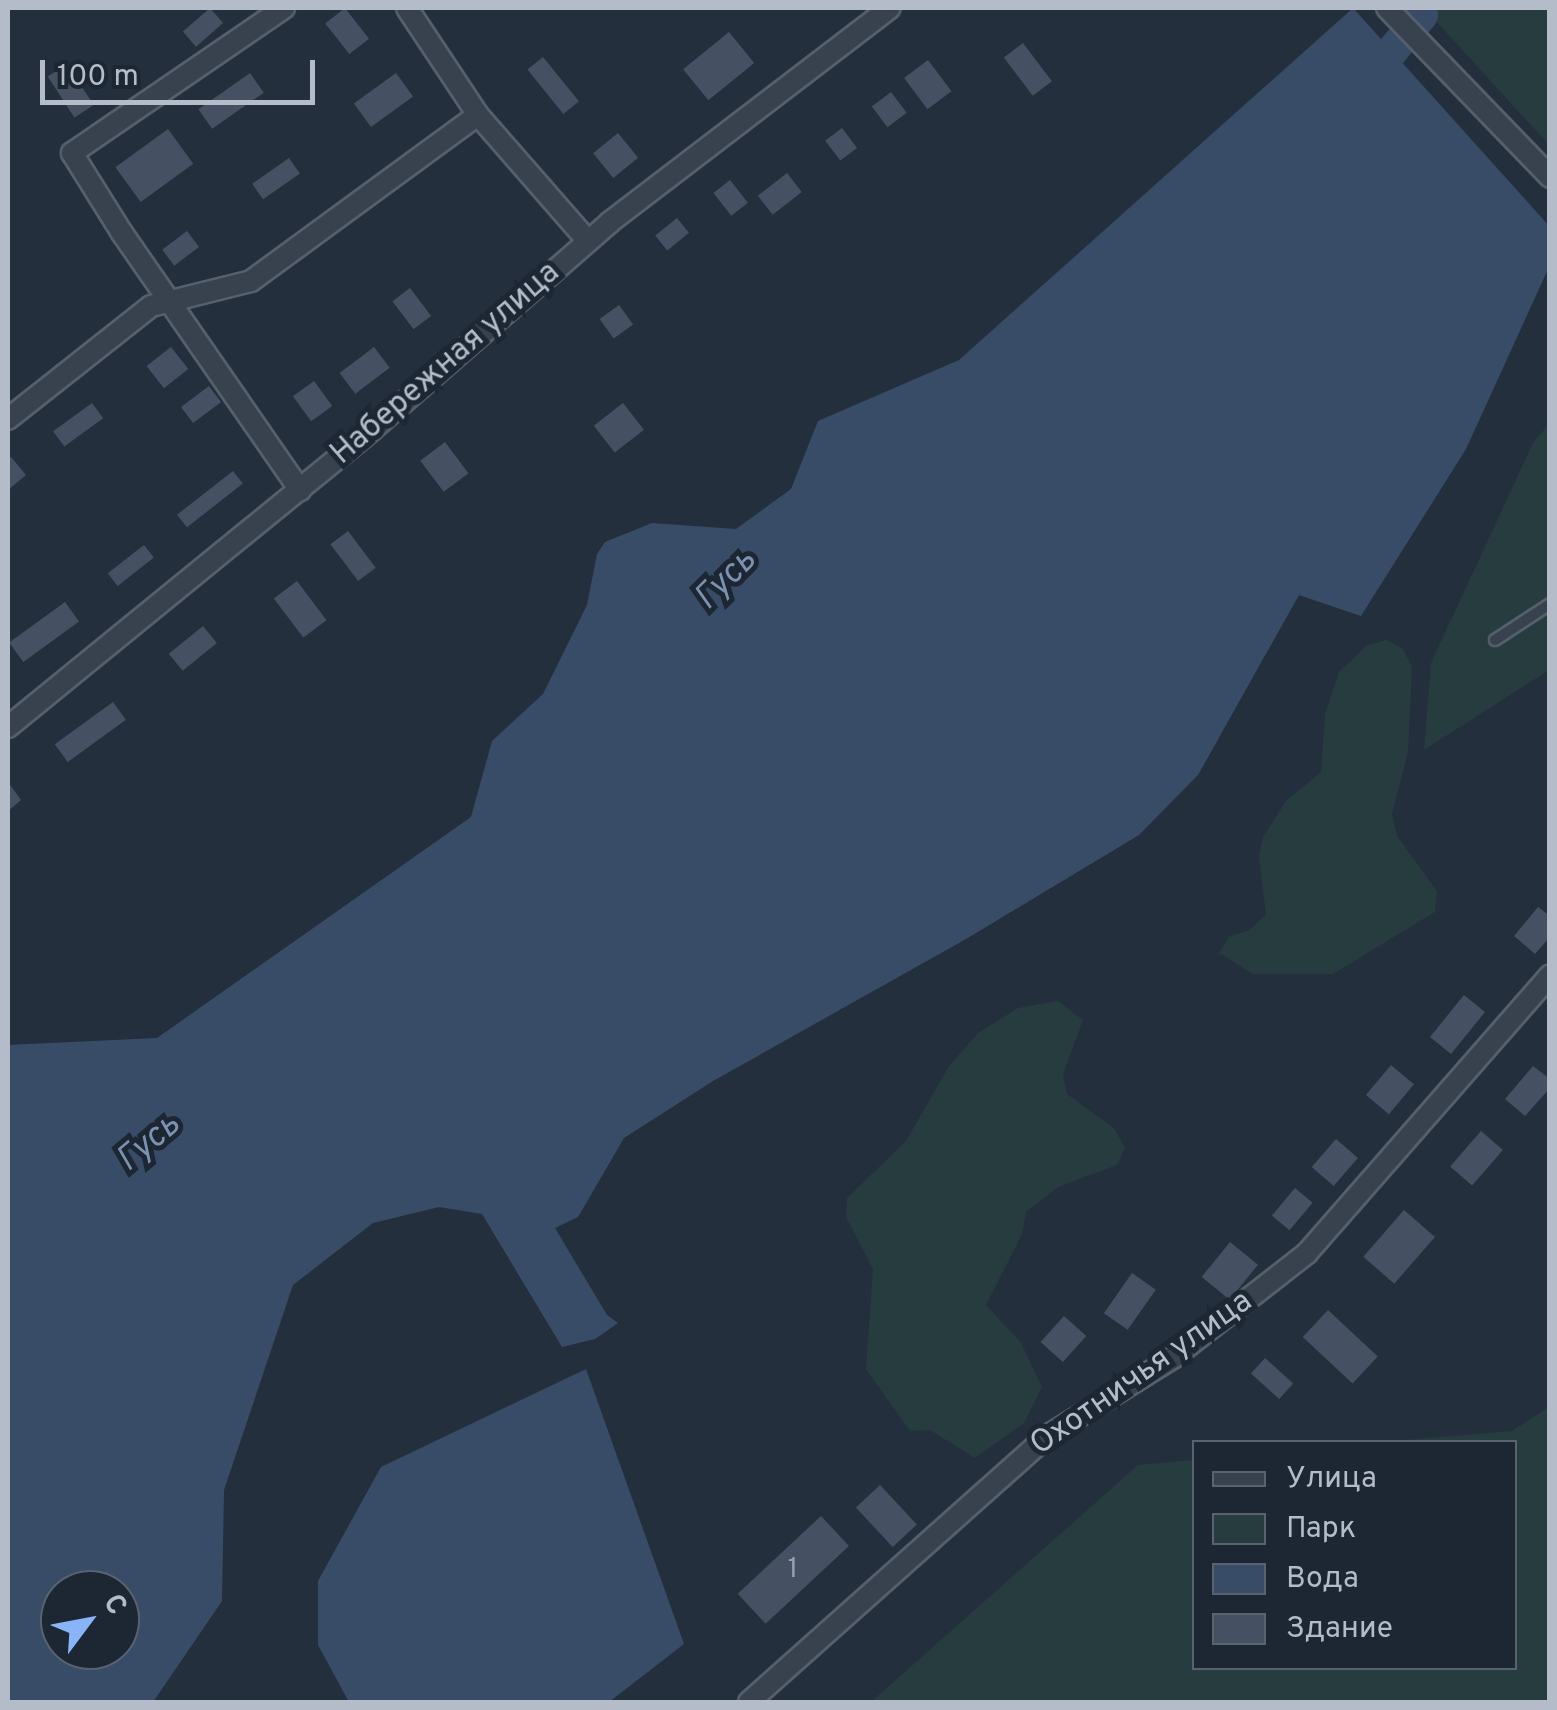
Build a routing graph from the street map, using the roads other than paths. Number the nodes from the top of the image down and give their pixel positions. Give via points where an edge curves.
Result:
1 (284, 8) edge
2 (407, 8) edge
3 (890, 8) edge
4 (1387, 8) edge
5 (478, 115) junction
6 (1550, 177) edge
7 (588, 241) junction
8 (172, 301) junction
9 (8, 419) edge
10 (300, 490) junction
11 (1550, 604) edge
12 (1495, 640) dead end
13 (8, 727) edge
14 (1550, 975) edge
15 (749, 1702) edge

1 - 8 street via 72,152
2 - 5 street
3 - 7 street, Набережная улица
4 - 6 street
5 - 7 street
5 - 8 street via 250,281
7 - 10 street, Набережная улица
8 - 9 street via 151,306
8 - 10 street
10 - 13 street, Набережная улица
11 - 12 lane
14 - 15 street, Охотничья улица via 1307,1253 1174,1358 1046,1437

